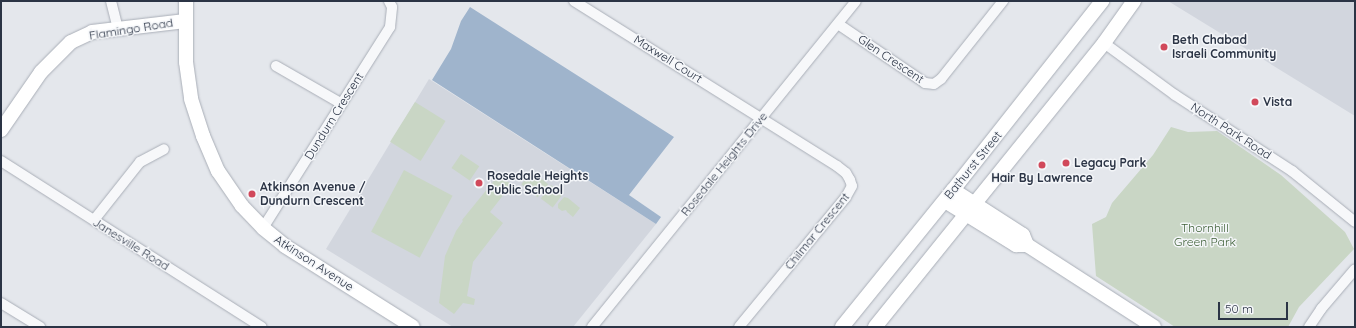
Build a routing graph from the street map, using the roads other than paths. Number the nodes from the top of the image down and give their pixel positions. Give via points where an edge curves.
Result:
1 (111, 1) edge
2 (186, 1) edge
3 (389, 1) edge
4 (574, 1) edge
5 (856, 1) edge
6 (1003, 1) edge
7 (1102, 1) edge
8 (1134, 1) edge
9 (185, 21) junction
10 (838, 24) junction
11 (118, 29) junction
12 (1104, 43) junction
13 (276, 66) dead end
14 (342, 104) junction
15 (762, 118) junction
16 (1, 130) edge
17 (164, 149) dead end
18 (1, 161) edge
19 (949, 196) junction
20 (970, 209) junction
21 (94, 220) junction
22 (1355, 222) edge
23 (263, 228) junction
24 (1355, 269) edge
25 (1, 303) edge
26 (40, 327) edge
27 (262, 327) edge
28 (413, 327) edge
29 (592, 327) edge
30 (739, 327) edge
31 (842, 327) edge
32 (875, 327) edge
33 (1154, 327) edge
34 (1309, 327) edge

1 - 11 street
2 - 9 street, Atkinson Avenue
3 - 14 street, Dundurn Crescent via 392,7 390,27
4 - 15 street, Maxwell Court
5 - 10 street, Rosedale Heights Drive
6 - 10 street, Glen Crescent via 941,79 934,84 925,83
7 - 19 street, Bathurst Street
8 - 12 street
9 - 11 street, Flamingo Road
9 - 23 street, Atkinson Avenue via 186,62 191,99 203,136 218,171 242,206
10 - 15 street, Rosedale Heights Drive
11 - 16 street, Flamingo Road via 92,32 71,42 41,72
12 - 20 street
12 - 22 street, North Park Road via 1175,95 1292,171
13 - 14 street
14 - 23 street, Dundurn Crescent
15 - 29 street, Rosedale Heights Drive
15 - 30 street, Chilmar Crescent via 846,173 852,186 846,197
17 - 21 street via 140,162
18 - 21 street, Janesville Road
19 - 20 street
19 - 31 street, Bathurst Street
20 - 32 street
20 - 33 street via 1023,235 1027,245
21 - 27 street, Janesville Road
23 - 28 street, Atkinson Avenue via 285,246
24 - 34 street via 1321,308
25 - 26 street

